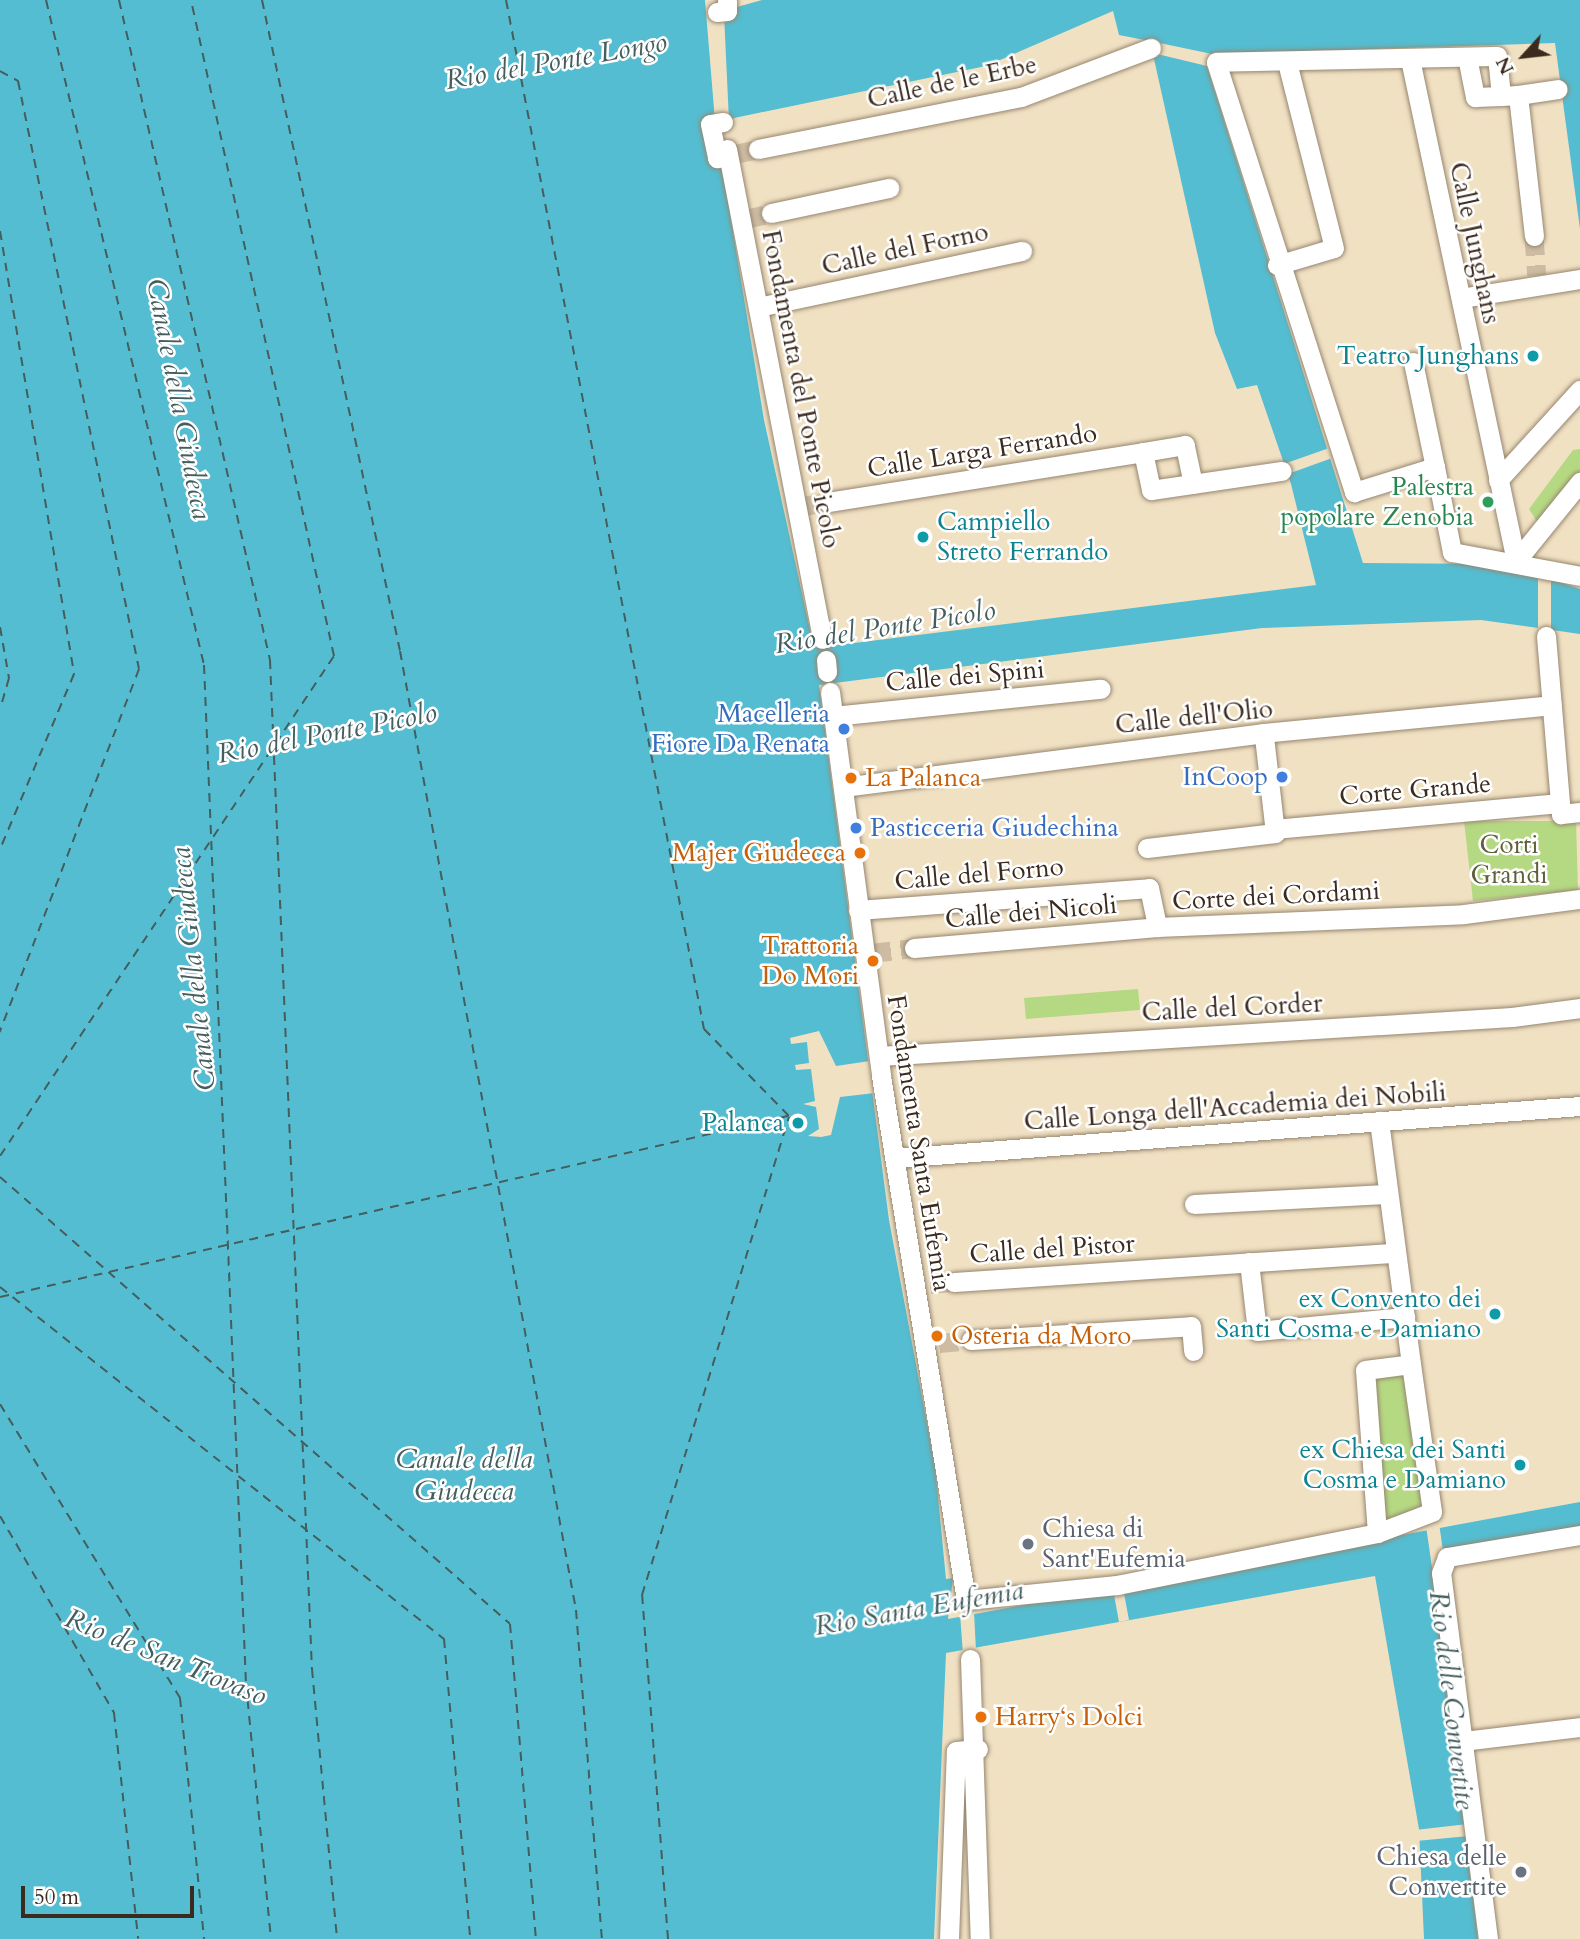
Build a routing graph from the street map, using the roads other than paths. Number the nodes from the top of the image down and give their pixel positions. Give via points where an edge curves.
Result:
1 (1151, 48) dead end
2 (1467, 57) junction
3 (1410, 59) junction
4 (1287, 62) junction
5 (1558, 89) dead end
6 (1509, 95) junction
7 (723, 122) dead end
8 (758, 149) tunnel mouth
9 (889, 188) dead end
10 (771, 213) tunnel mouth
11 (1530, 226) tunnel mouth
12 (1021, 251) dead end
13 (1277, 265) junction
14 (1580, 279) edge
15 (1461, 298) junction
16 (758, 307) junction
17 (1413, 362) dead end
18 (1580, 390) edge
19 (1143, 452) junction
20 (1435, 467) junction
21 (1282, 471) dead end
22 (1499, 480) junction
23 (1580, 482) edge
24 (1192, 484) junction
25 (828, 502) tunnel mouth
26 (1516, 561) junction
27 (1580, 576) edge
28 (1546, 636) dead end
29 (822, 639) dead end
30 (1101, 689) dead end
31 (830, 692) dead end
32 (1552, 705) junction
33 (834, 716) junction
34 (1264, 736) junction
35 (843, 788) junction
36 (1560, 803) junction
37 (1580, 812) edge
38 (1274, 829) junction
39 (1147, 848) dead end
40 (1149, 887) joint
41 (1580, 899) edge
42 (858, 910) junction
43 (1154, 928) junction
44 (914, 948) tunnel mouth
45 (1580, 1008) edge
46 (883, 1056) junction
47 (1580, 1107) edge
48 (1379, 1121) junction
49 (895, 1158) junction
50 (1386, 1194) junction
51 (1194, 1205) dead end
52 (1395, 1253) junction
53 (1249, 1262) junction
54 (954, 1282) tunnel mouth
55 (1396, 1318) junction
56 (971, 1340) tunnel mouth
57 (1193, 1351) dead end
58 (1411, 1364) junction
59 (1377, 1533) junction
60 (1580, 1535) edge
61 (970, 1659) dead end
62 (1580, 1727) edge
63 (1463, 1741) junction
64 (978, 1749) junction
65 (949, 1939) edge
66 (980, 1939) edge
67 (1488, 1939) edge

1 - 8 street, Calle de le Erbe via 1041,92
2 - 3 street
2 - 6 street via 1497,56
2 - 6 street via 1475,97
3 - 4 street
3 - 15 street, Calle Junghans
4 - 13 street via 1334,248
4 - 13 street via 1216,62
5 - 6 street
6 - 11 street
7 - 16 street, Fondamenta del Ponte Picolo via 710,124 717,159 730,153
9 - 10 street
12 - 16 street, Calle del Forno
13 - 20 street via 1354,492
14 - 15 street via 1537,280
15 - 22 street, Calle Junghans
16 - 29 street, Fondamenta del Ponte Picolo via 800,506
17 - 20 street
18 - 22 street
19 - 24 street via 1150,490
19 - 24 street, Calle Larga Ferrando via 1185,445
19 - 25 street, Calle Larga Ferrando
20 - 26 street via 1452,552
21 - 24 street
22 - 26 street, Calle Junghans
23 - 26 street
26 - 27 street
28 - 32 street
30 - 33 street, Calle dei Spini
31 - 33 street, Fondamenta Santa Eufemia
32 - 34 street, Calle dell'Olio
32 - 36 street
33 - 35 street, Fondamenta Santa Eufemia
34 - 35 street, Calle dell'Olio
34 - 38 street
35 - 42 street, Fondamenta Santa Eufemia
36 - 37 street via 1561,814
36 - 38 street, Corte Grande
38 - 39 street, Corte Grande
40 - 42 street, Calle del Forno
40 - 43 street, Corte dei Cordami
41 - 43 street, Corte dei Cordami via 1397,918 1387,913
42 - 46 street, Fondamenta Santa Eufemia
43 - 44 street, Calle dei Nicoli
45 - 46 street, Calle del Corder via 1512,1017
46 - 49 street, Fondamenta Santa Eufemia
47 - 48 street, Calle Longa dell'Accademia dei Nobili
48 - 49 street, Calle Longa dell'Accademia dei Nobili
48 - 50 street
49 - 59 street, Fondamenta Santa Eufemia via 923,1285 966,1600 1112,1586
50 - 51 street
50 - 52 street
52 - 53 street, Calle del Pistor
52 - 55 street
53 - 54 street, Calle del Pistor
53 - 55 street via 1257,1331
55 - 58 street
56 - 57 street via 1191,1326
58 - 59 street via 1432,1512
58 - 59 street via 1365,1370
60 - 63 street via 1447,1557 1441,1573
61 - 64 street
62 - 63 street
63 - 67 street
64 - 65 street via 956,1751
64 - 66 street

